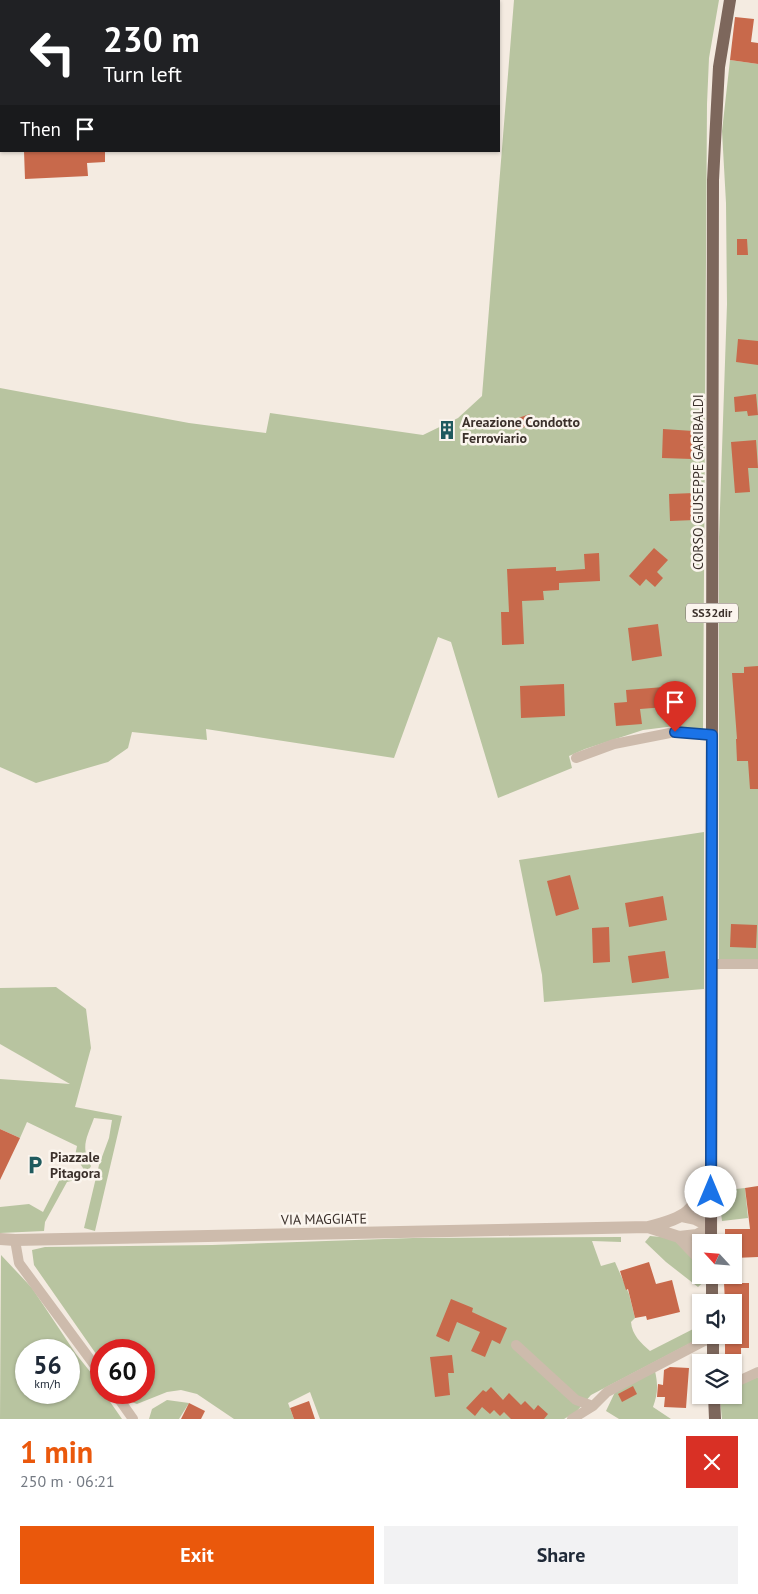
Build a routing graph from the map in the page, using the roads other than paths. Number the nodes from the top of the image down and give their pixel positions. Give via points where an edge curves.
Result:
1 (730, 0) edge
2 (712, 735) junction
3 (576, 758) dead end
4 (712, 964) junction
5 (758, 964) edge
6 (711, 1174) junction
7 (681, 1216) junction
8 (648, 1227) junction
9 (711, 1227) junction
10 (711, 1234) edge
11 (679, 1237) junction
12 (0, 1239) edge
13 (15, 1240) junction
14 (692, 1251) edge
15 (698, 1344) edge
16 (516, 1345) dead end
17 (90, 1359) edge
18 (758, 1372) edge
19 (742, 1379) edge
20 (122, 1404) edge
21 (714, 1404) edge
22 (593, 1406) junction
23 (133, 1419) edge
24 (572, 1419) edge
25 (714, 1419) edge

1 - 2 main road, CORSO GIUSEPPE GARIBALDI / SS32dir via 719,67 713,180
2 - 3 street via 675,732 614,744
2 - 4 main road, CORSO GIUSEPPE GARIBALDI / SS32dir
4 - 5 street
4 - 6 main road, CORSO GIUSEPPE GARIBALDI / SS32dir
6 - 7 street, VIA MAGGIATE via 697,1202
6 - 9 main road, CORSO GIUSEPPE GARIBALDI / SS32dir
7 - 8 street, VIA MAGGIATE
7 - 9 street
8 - 11 street, VIA MAGGIATE
8 - 13 street, VIA MAGGIATE
9 - 10 main road, CORSO GIUSEPPE GARIBALDI / SS32dir
9 - 11 street via 697,1235
11 - 14 street, VIA MAGGIATE
12 - 13 street, VIA MAGGIATE
13 - 17 street via 19,1263
15 - 22 street via 608,1392
16 - 22 street via 576,1400
18 - 19 street
20 - 23 street
21 - 25 main road
22 - 24 street

